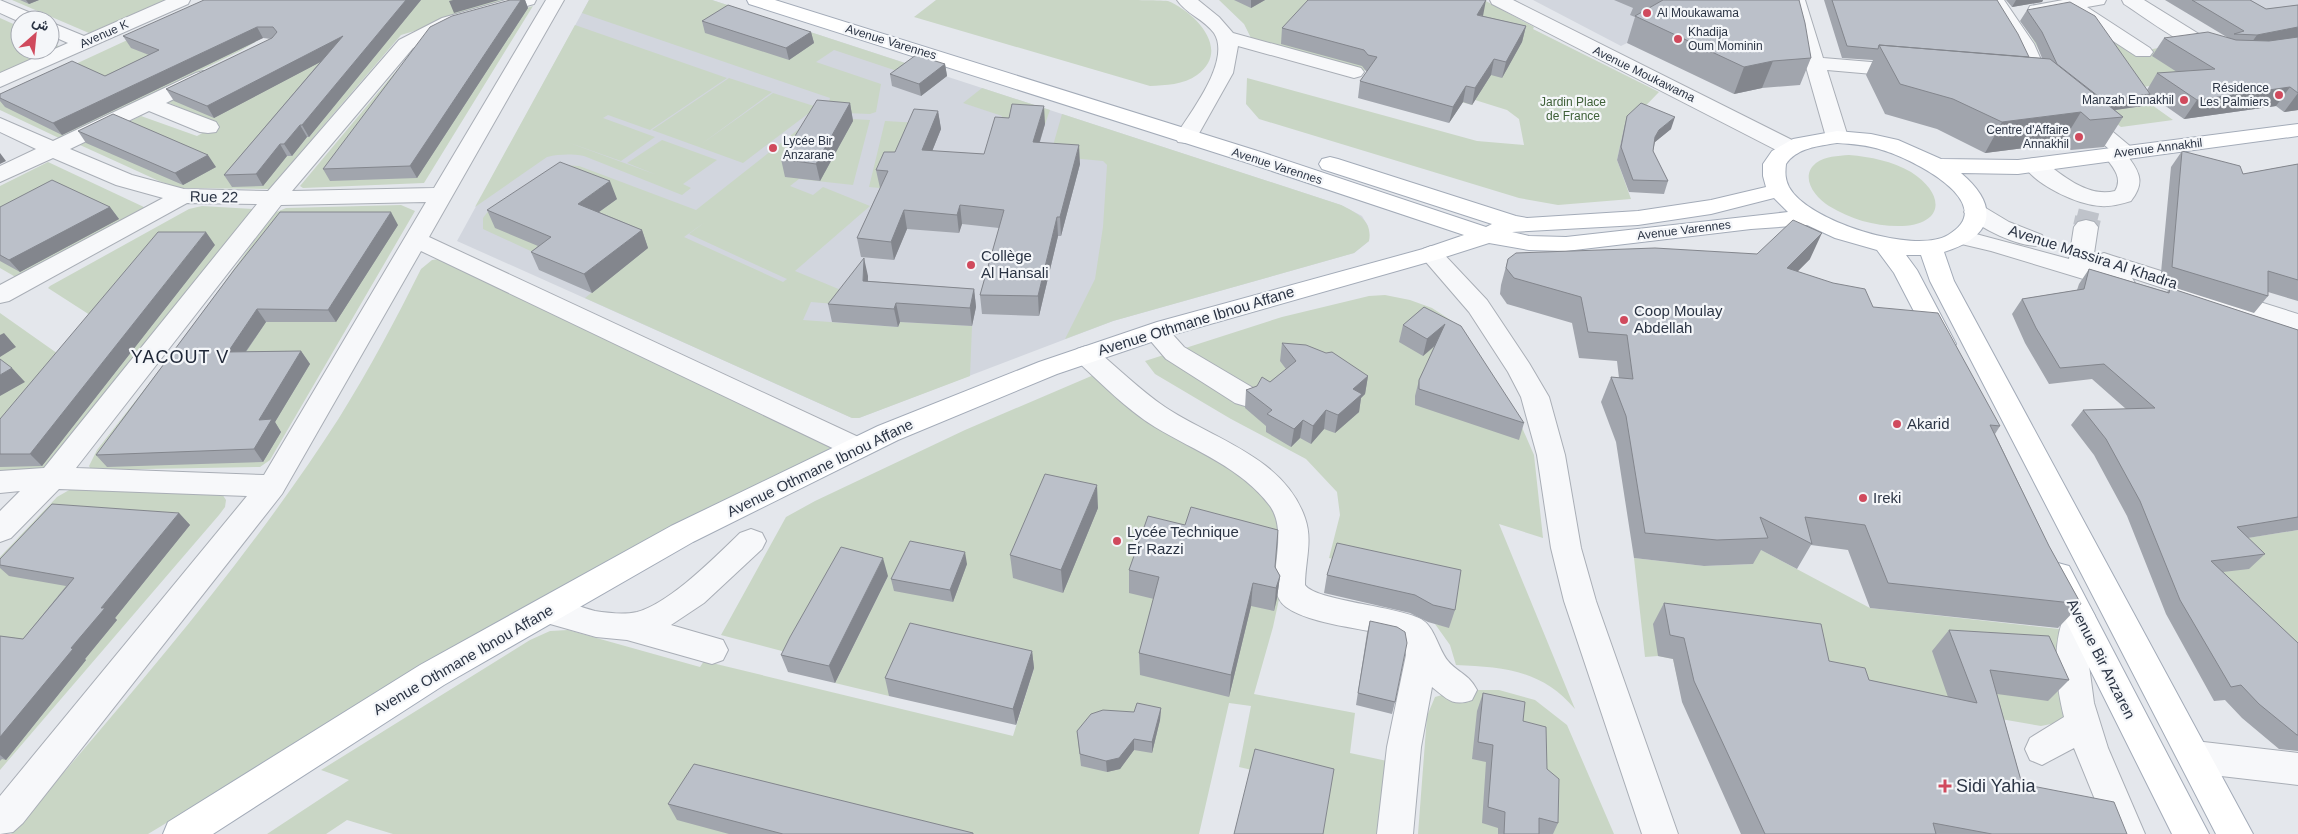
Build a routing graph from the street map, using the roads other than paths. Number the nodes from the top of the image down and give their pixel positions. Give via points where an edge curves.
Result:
1 (181, 0) edge
2 (528, 0) edge
3 (555, 0) edge
4 (756, 0) edge
5 (1186, 0) edge
6 (1499, 0) edge
7 (1796, 0) edge
8 (2097, 0) edge
9 (2131, 0) edge
10 (2069, 4) junction
11 (819, 8) edge
12 (2000, 8) edge
13 (60, 32) edge
14 (1226, 37) junction
15 (84, 43) junction
16 (2143, 52) dead end
17 (2239, 54) edge
18 (1814, 63) junction
19 (218, 69) edge
20 (1354, 72) dead end
21 (1926, 72) edge
22 (2016, 79) edge
23 (0, 81) edge
24 (2040, 81) junction
25 (148, 103) junction
26 (0, 124) edge
27 (208, 128) dead end
28 (1191, 128) junction
29 (2298, 130) edge
30 (1838, 137) junction
31 (1790, 148) junction
32 (52, 150) junction
33 (2120, 153) junction
34 (1939, 166) junction
35 (2026, 166) junction
36 (0, 175) edge
37 (1966, 188) junction
38 (1780, 190) junction
39 (443, 195) junction
40 (184, 196) junction
41 (274, 198) junction
42 (1976, 212) junction
43 (2089, 212) junction
44 (1810, 218) junction
45 (1513, 223) junction
46 (1488, 235) junction
47 (1960, 237) junction
48 (416, 240) junction
49 (1886, 246) junction
50 (1930, 247) junction
51 (1431, 254) junction
52 (2080, 262) junction
53 (1, 293) edge
54 (2298, 322) edge
55 (1156, 332) junction
56 (2298, 338) edge
57 (1086, 355) junction
58 (1954, 365) edge
59 (1245, 396) dead end
60 (857, 448) junction
61 (52, 478) junction
62 (0, 482) edge
63 (272, 486) junction
64 (0, 530) edge
65 (751, 541) dead end
66 (2046, 550) edge
67 (547, 610) junction
68 (2079, 616) junction
69 (627, 627) junction
70 (1421, 644) junction
71 (712, 650) dead end
72 (1460, 690) dead end
73 (2084, 722) junction
74 (2042, 749) dead end
75 (2195, 757) junction
76 (2298, 769) edge
77 (3, 821) edge
78 (181, 834) edge
79 (1395, 834) edge
80 (1660, 834) edge
81 (2127, 834) edge
82 (2191, 834) edge
83 (2235, 834) edge

1 - 15 street, Avenue K
2 - 41 street via 446,22 406,44
3 - 39 street
4 - 11 main road, Avenue Varennes
5 - 14 street
6 - 31 street, Avenue Moukawama
7 - 18 street
8 - 10 street
9 - 17 street via 2213,49
10 - 12 street
10 - 16 street
11 - 28 main road, Avenue Varennes
12 - 24 street via 2024,44
13 - 15 street
14 - 20 street
14 - 28 street via 1227,61 1222,76
15 - 23 street, Avenue K
18 - 21 street
18 - 30 street
19 - 25 street
22 - 24 street
24 - 33 street
25 - 27 street
25 - 32 street
26 - 32 street, Rue 22
28 - 45 main road, Avenue Varennes
28 - 46 main road, Avenue Varennes
29 - 33 main road, Avenue Annakhil
30 - 31 main road via 1807,140
30 - 34 main road via 1890,145
31 - 38 main road via 1776,161 1774,175
32 - 36 street
32 - 40 street, Rue 22 via 124,180
33 - 35 main road, Avenue Annakhil
33 - 43 street via 2128,170 2126,193
34 - 35 main road, Avenue Annakhil
34 - 37 main road
35 - 37 main road, Avenue Annakhil
35 - 43 street via 2065,188
37 - 42 main road
38 - 44 main road
38 - 45 main road, Avenue Varennes via 1711,207 1638,218 1542,226
39 - 41 street, Rue 22
39 - 48 street
40 - 41 street, Rue 22
40 - 53 street
41 - 61 street
42 - 47 main road via 1972,226
42 - 52 street, Avenue Massira Al Khadra
43 - 52 street
44 - 46 main road, Avenue Varennes via 1566,244 1529,243
44 - 49 main road via 1846,236
45 - 46 main road, Avenue Othmane Ibnou Affane
46 - 51 main road, Avenue Othmane Ibnou Affane
47 - 50 main road
47 - 52 street, Avenue Massira Al Khadra
48 - 60 street
48 - 63 street
49 - 50 main road
49 - 58 main road via 1897,257
50 - 75 main road via 1942,281
51 - 55 main road, Avenue Othmane Ibnou Affane
51 - 80 street via 1478,306 1535,397 1551,455 1565,539 1580,601
52 - 54 street, Avenue Massira Al Khadra
52 - 56 street, Avenue Massira Al Khadra
55 - 57 main road, Avenue Othmane Ibnou Affane
55 - 59 street via 1176,353
57 - 60 main road, Avenue Othmane Ibnou Affane via 914,422
57 - 70 street via 1142,404 1228,455 1272,489 1287,510 1293,527 1290,589 1293,594 1325,608 1412,630
60 - 67 main road, Avenue Othmane Ibnou Affane via 682,534
61 - 62 street
61 - 63 street
61 - 64 street
63 - 77 street
65 - 69 street via 686,600 649,621
66 - 68 main road, Avenue Bir Anzaren
67 - 69 street via 604,625
67 - 78 main road, Avenue Othmane Ibnou Affane via 432,675
68 - 73 street via 2072,656 2076,699
68 - 82 main road, Avenue Bir Anzaren
69 - 71 street
70 - 72 street via 1436,671
70 - 79 street via 1422,655 1404,747
73 - 74 street
73 - 81 street
75 - 76 street
75 - 83 main road

